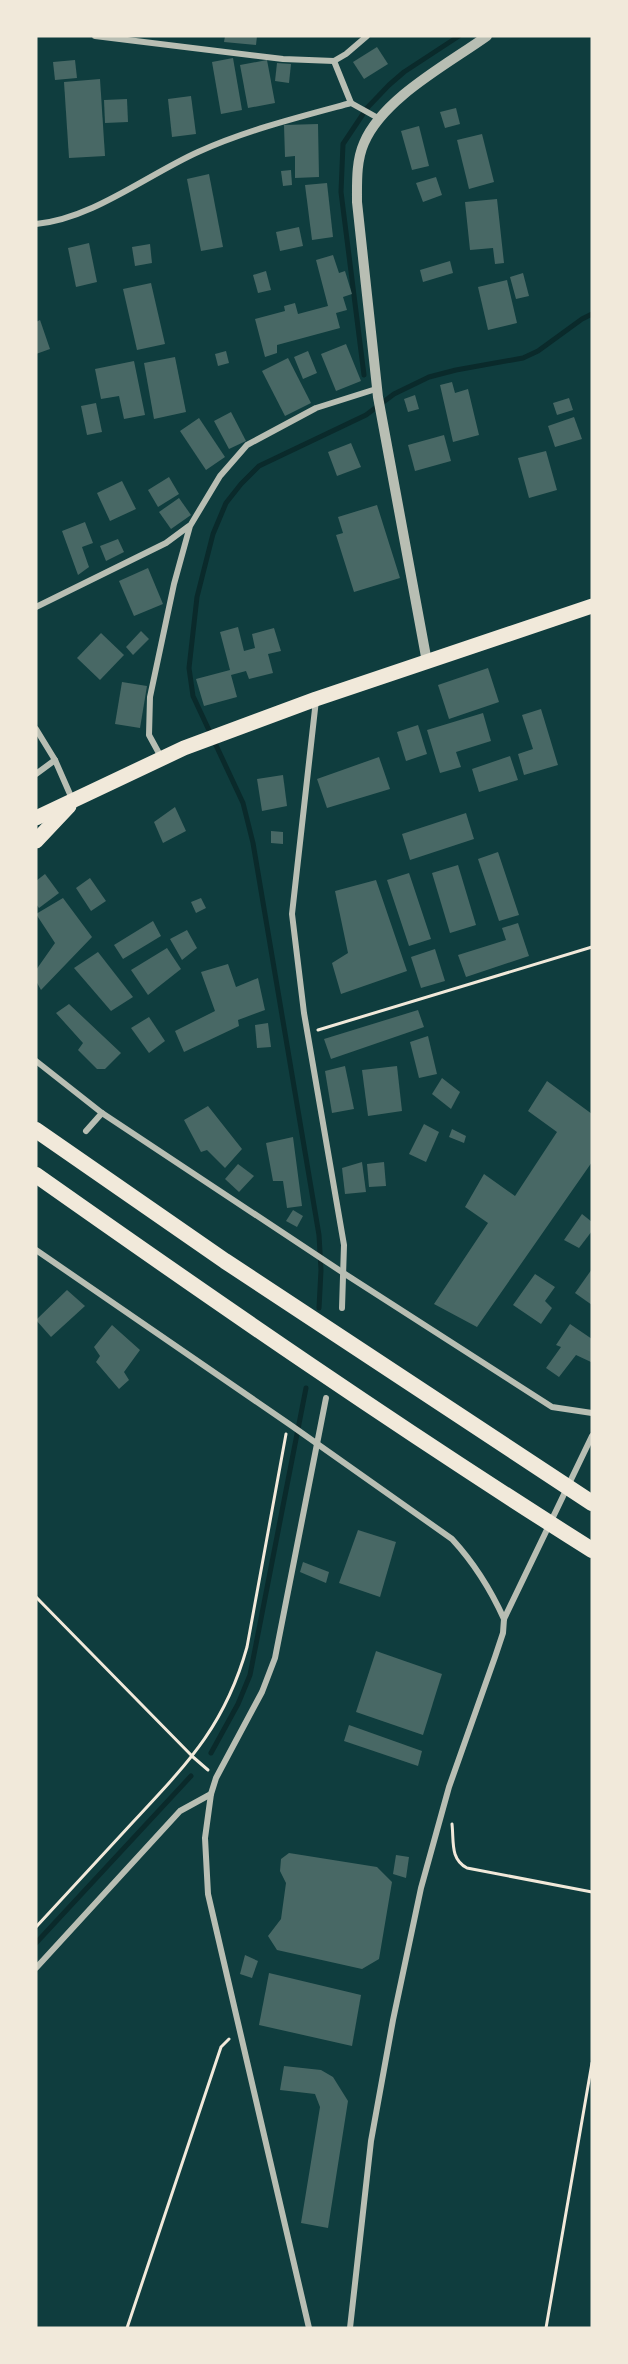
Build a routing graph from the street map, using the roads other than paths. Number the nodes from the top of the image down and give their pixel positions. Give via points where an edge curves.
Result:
1 (95, 36) edge
2 (367, 36) edge
3 (487, 36) edge
4 (334, 61) junction
5 (351, 103) junction
6 (374, 116) junction
7 (36, 225) edge
8 (377, 393) junction
9 (190, 526) junction
10 (592, 606) edge
11 (36, 607) edge
12 (427, 662) junction
13 (316, 699) junction
14 (36, 729) edge
15 (161, 758) junction
16 (55, 760) junction
17 (36, 774) edge
18 (73, 801) junction
19 (36, 818) edge
20 (36, 841) edge
21 (36, 1061) edge
22 (102, 1113) junction
23 (36, 1130) edge
24 (86, 1131) dead end
25 (36, 1175) edge
26 (36, 1250) edge
27 (345, 1274) junction
28 (342, 1308) dead end
29 (326, 1398) dead end
30 (592, 1413) edge
31 (592, 1436) edge
32 (316, 1443) junction
33 (592, 1503) edge
34 (592, 1550) edge
35 (504, 1619) junction
36 (211, 1794) junction
37 (36, 1968) edge
38 (309, 2328) edge
39 (350, 2328) edge

1 - 4 street via 283,59
2 - 4 street
3 - 6 street
4 - 5 street
5 - 6 street
5 - 7 street via 264,127 198,152 85,211
6 - 8 street via 357,172 357,202
8 - 9 street via 316,408 247,446 220,476
8 - 12 street
9 - 11 street via 166,543
9 - 15 street via 150,698 148,735
10 - 12 highway
12 - 13 highway
13 - 15 highway
13 - 27 street via 292,914 307,1034 344,1245
14 - 16 street
15 - 18 highway
16 - 17 street
16 - 18 street
18 - 19 highway
18 - 20 highway
21 - 22 street
22 - 24 street
22 - 27 street
23 - 33 highway via 225,1261
25 - 34 highway via 205,1294
26 - 32 street
27 - 28 street
27 - 30 street via 552,1407
29 - 32 street
31 - 35 street
32 - 35 street via 452,1539 473,1562
32 - 36 street via 275,1658
35 - 39 street via 503,1633 449,1787 421,1888 371,2141
36 - 37 street via 180,1811
36 - 38 street via 205,1838 208,1894

